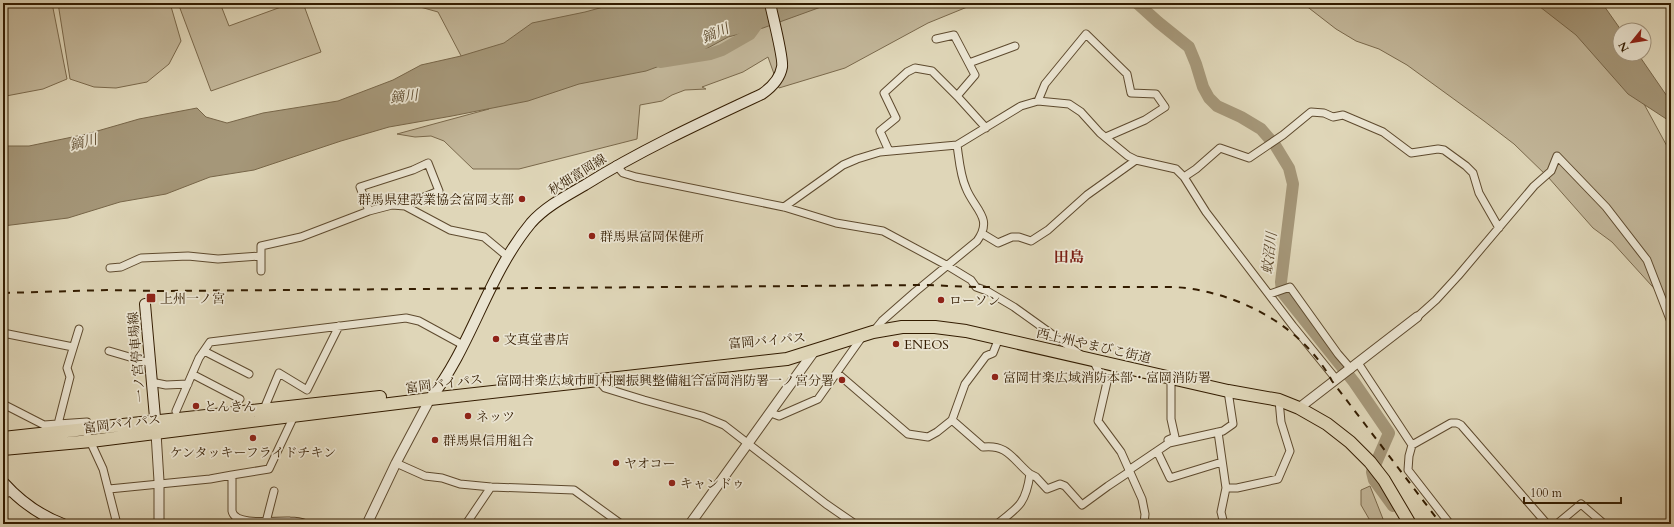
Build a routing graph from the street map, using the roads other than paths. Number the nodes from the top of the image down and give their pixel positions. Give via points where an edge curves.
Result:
1 (770, 3) edge
2 (936, 39) dead end
3 (1016, 46) dead end
4 (969, 63) junction
5 (957, 96) junction
6 (1038, 101) junction
7 (986, 128) junction
8 (1106, 137) junction
9 (957, 145) junction
10 (889, 151) junction
11 (1136, 160) junction
12 (616, 165) junction
13 (1184, 177) junction
14 (405, 206) junction
15 (784, 207) junction
16 (369, 211) junction
17 (1499, 228) junction
18 (983, 234) junction
19 (261, 256) junction
20 (508, 257) junction
21 (948, 266) junction
22 (110, 268) dead end
23 (261, 271) dead end
24 (1272, 293) junction
25 (145, 304) dead end
26 (1417, 317) joint
27 (1671, 322) edge
28 (339, 326) junction
29 (79, 329) dead end
30 (3, 333) edge
31 (868, 333) junction
32 (999, 338) junction
33 (463, 345) junction
34 (74, 347) junction
35 (815, 350) junction
36 (109, 351) dead end
37 (204, 351) junction
38 (1088, 358) junction
39 (150, 363) junction
40 (1355, 366) junction
41 (837, 373) junction
42 (192, 374) junction
43 (249, 374) dead end
44 (1171, 377) junction
45 (1336, 379) junction
46 (598, 380) junction
47 (152, 382) junction
48 (188, 384) junction
49 (1228, 391) junction
50 (433, 395) junction
51 (240, 399) dead end
52 (1279, 400) junction
53 (3, 404) edge
54 (266, 404) dead end
55 (1300, 408) junction
56 (176, 411) dead end
57 (770, 413) junction
58 (294, 416) junction
59 (952, 420) junction
60 (58, 424) junction
61 (156, 428) junction
62 (1218, 432) junction
63 (88, 433) junction
64 (3, 438) edge
65 (748, 444) junction
66 (1168, 444) junction
67 (1412, 445) junction
68 (3, 449) edge
69 (1157, 451) junction
70 (1222, 462) junction
71 (396, 463) junction
72 (1129, 472) junction
73 (1030, 474) junction
74 (232, 475) junction
75 (3, 482) edge
76 (159, 485) junction
77 (491, 487) junction
78 (1226, 488) junction
79 (109, 489) junction
80 (274, 491) dead end
81 (8, 493) edge
82 (266, 522) junction
83 (63, 524) edge
84 (117, 524) edge
85 (159, 524) edge
86 (306, 524) edge
87 (367, 524) edge
88 (466, 524) edge
89 (621, 524) edge
90 (690, 524) edge
91 (855, 524) edge
92 (998, 524) edge
93 (1144, 524) edge
94 (1224, 524) edge
95 (1410, 524) edge
96 (1450, 524) edge
97 (1547, 524) edge
98 (1557, 524) edge
99 (1604, 524) edge

1 - 12 main road, 秋畑富岡線 via 783,66 772,87
2 - 4 street via 954,35
3 - 4 street
4 - 5 street via 975,75
5 - 7 street
5 - 10 street via 932,72 915,68 907,72 884,93 896,118 880,131
6 - 7 street via 1020,106
6 - 8 street via 1070,104
6 - 8 street via 1045,84 1086,34 1127,74 1131,93 1156,94 1165,107 1145,120
7 - 9 street
8 - 11 street
9 - 10 street
9 - 18 street via 966,188 984,219
10 - 15 street via 843,165
11 - 13 street via 1176,169
11 - 18 street via 1087,195 1048,230 1031,241 1012,237 998,243
12 - 15 street via 623,173 636,177
12 - 20 main road, 秋畑富岡線 via 552,205 531,223
13 - 17 street via 1220,148 1249,158 1311,112 1333,117 1343,115 1383,132 1411,153 1438,149 1450,154 1473,172 1479,193
13 - 24 street via 1206,212
14 - 16 street via 392,205
14 - 16 street via 439,191 428,163 360,188
14 - 20 street via 450,230 484,237
15 - 21 street via 836,224 882,231
16 - 19 street via 301,237 261,246
17 - 26 street via 1436,300
17 - 27 street via 1534,186 1551,171 1556,156 1606,207 1647,260
18 - 21 street
19 - 22 street via 218,259 188,256 140,258 121,267
19 - 23 street
20 - 33 main road, 秋畑富岡線 via 489,289
21 - 31 street
21 - 38 street via 971,280 976,287 1014,307
24 - 40 street via 1290,287 1338,354
24 - 45 street via 1293,326
25 - 39 main road, 一ノ宮停車場線
26 - 40 street
28 - 33 street via 406,318 419,321
28 - 37 street via 210,342
28 - 54 street via 307,390 279,374
29 - 34 street
30 - 34 street
31 - 32 highway, 西上州やまびこ街道 via 935,327
31 - 35 highway, 西上州やまびこ街道
31 - 41 street
32 - 38 highway, 西上州やまびこ街道
32 - 59 street via 993,353 986,356 965,384
33 - 50 main road, 秋畑富岡線
34 - 60 street via 67,368 70,376
35 - 46 highway, 富岡バイパス via 786,359
35 - 50 highway, 富岡バイパス via 777,352
35 - 57 street
36 - 39 street
37 - 42 street
37 - 43 street
38 - 44 highway, 西上州やまびこ街道
38 - 72 street via 1107,382 1098,421 1121,452
39 - 47 main road, 一ノ宮停車場線
40 - 45 street
40 - 67 street
41 - 57 street via 818,399 779,416
41 - 59 street via 908,434 928,437
42 - 48 street
42 - 51 street
44 - 49 highway, 西上州やまびこ街道
44 - 66 street via 1171,419 1175,437 1167,441
45 - 55 street
46 - 50 highway, 富岡バイパス
46 - 65 street via 604,388 702,416 724,425
47 - 48 street via 166,385
47 - 61 main road, 一ノ宮停車場線
48 - 56 street
49 - 52 highway, 西上州やまびこ街道
49 - 62 street via 1233,424
50 - 58 highway, 富岡バイパス
50 - 61 highway, 富岡バイパス
50 - 71 street
52 - 55 highway, 西上州やまびこ街道
52 - 78 street via 1281,422 1290,451 1278,479
53 - 60 street via 44,425
55 - 95 highway, 西上州やまびこ街道 via 1327,424 1370,462 1384,480
57 - 65 street
58 - 61 highway, 富岡バイパス
58 - 74 street via 269,469
59 - 73 street via 983,447 994,446 1005,450
60 - 63 street via 87,422
61 - 63 highway, 富岡バイパス
61 - 76 street
62 - 66 street
62 - 70 street
63 - 64 highway, 富岡バイパス
63 - 68 highway, 富岡バイパス
63 - 79 street
65 - 90 street
65 - 91 street
66 - 69 street
67 - 96 street via 1408,470
67 - 97 street via 1451,423 1461,425
69 - 70 street via 1170,478
69 - 72 street
70 - 78 street
71 - 77 street via 425,476 460,484
71 - 87 street
72 - 73 street via 1082,505 1065,486 1060,484 1047,489
72 - 93 street via 1142,499
73 - 92 street via 1025,498 1018,508
74 - 76 street
74 - 82 street via 233,516 237,519
75 - 81 main road
76 - 79 street
76 - 85 street
77 - 88 street
77 - 89 street via 574,490
78 - 94 street via 1221,512
79 - 84 street
80 - 82 street
81 - 83 main road
82 - 86 street via 290,520
98 - 99 street via 1581,504

